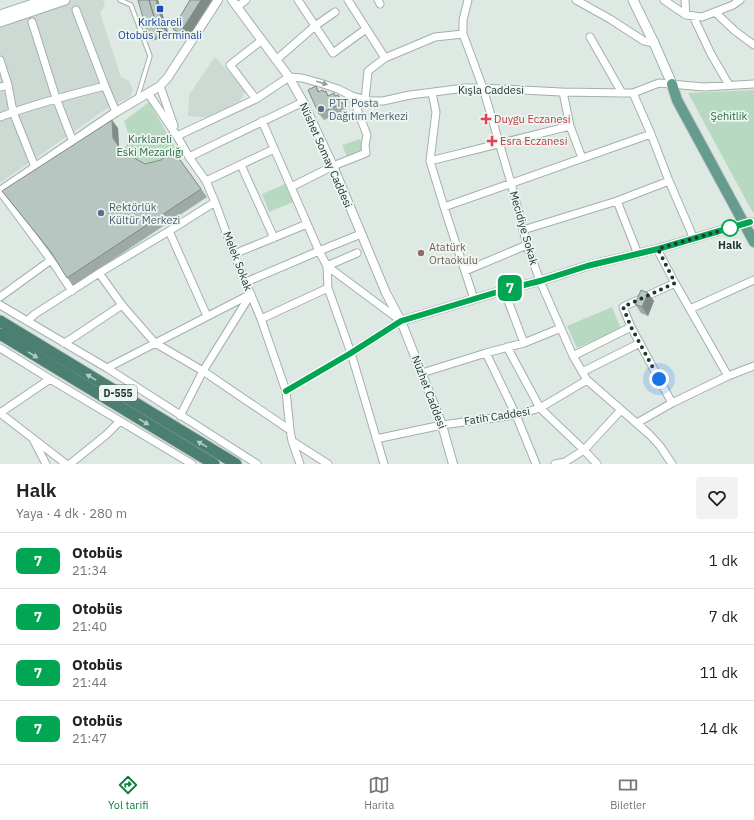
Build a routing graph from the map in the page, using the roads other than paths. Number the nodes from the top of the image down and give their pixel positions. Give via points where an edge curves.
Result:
1 (45, 0) edge
2 (65, 0) edge
3 (120, 0) edge
4 (218, 0) edge
5 (246, 0) edge
6 (298, 0) edge
7 (348, 0) edge
8 (468, 0) edge
9 (576, 0) edge
10 (633, 0) edge
11 (664, 0) edge
12 (685, 0) edge
13 (740, 0) edge
14 (235, 3) edge
15 (76, 10) dead end
16 (335, 12) dead end
17 (715, 12) junction
18 (0, 15) edge
19 (690, 16) junction
20 (0, 22) edge
21 (32, 22) dead end
22 (316, 26) junction
23 (366, 29) junction
24 (463, 34) junction
25 (590, 37) dead end
26 (262, 40) junction
27 (654, 43) junction
28 (754, 45) edge
29 (385, 58) junction
30 (0, 60) edge
31 (276, 60) junction
32 (289, 77) junction
33 (672, 84) junction
34 (754, 84) edge
35 (8, 85) junction
36 (729, 85) junction
37 (105, 86) junction
38 (160, 86) junction
39 (0, 87) edge
40 (483, 88) junction
41 (563, 92) junction
42 (148, 93) junction
43 (432, 93) junction
44 (622, 93) junction
45 (633, 93) junction
46 (352, 96) junction
47 (56, 98) junction
48 (256, 99) junction
49 (366, 100) junction
50 (136, 101) junction
51 (303, 102) junction
52 (13, 112) junction
53 (116, 112) junction
54 (0, 117) edge
55 (262, 121) junction
56 (570, 126) junction
57 (651, 134) junction
58 (177, 136) junction
59 (73, 142) junction
60 (500, 144) junction
61 (274, 149) junction
62 (189, 157) junction
63 (582, 158) junction
64 (430, 161) junction
65 (241, 165) junction
66 (333, 166) junction
67 (35, 167) junction
68 (669, 180) junction
69 (206, 181) junction
70 (511, 183) junction
71 (291, 186) junction
72 (0, 191) edge
73 (617, 200) junction
74 (215, 202) junction
75 (444, 207) junction
76 (308, 224) junction
77 (751, 224) edge
78 (523, 230) junction
79 (169, 231) junction
80 (361, 234) junction
81 (274, 238) junction
82 (694, 239) junction
83 (754, 242) edge
84 (527, 245) junction
85 (658, 249) junction
86 (319, 251) junction
87 (357, 252) dead end
88 (234, 254) junction
89 (638, 254) junction
90 (51, 260) junction
91 (327, 266) junction
92 (465, 271) junction
93 (99, 273) junction
94 (754, 280) edge
95 (540, 281) junction
96 (246, 282) junction
97 (675, 283) junction
98 (328, 288) junction
99 (504, 290) junction
100 (72, 291) junction
101 (251, 294) junction
102 (0, 297) edge
103 (474, 299) junction
104 (0, 305) edge
105 (122, 305) junction
106 (690, 308) junction
107 (207, 316) junction
108 (261, 319) junction
109 (0, 321) edge
110 (27, 321) junction
111 (401, 321) junction
112 (631, 327) junction
113 (561, 328) junction
114 (0, 334) edge
115 (64, 343) junction
116 (524, 343) junction
117 (640, 343) junction
118 (155, 344) junction
119 (507, 347) junction
120 (2, 352) edge
121 (351, 353) junction
122 (486, 353) junction
123 (573, 356) junction
124 (754, 366) edge
125 (106, 368) junction
126 (203, 371) junction
127 (582, 372) junction
128 (422, 373) junction
129 (728, 376) junction
130 (50, 380) junction
131 (587, 380) junction
132 (286, 391) junction
133 (672, 403) junction
134 (540, 408) junction
135 (621, 410) junction
136 (0, 413) edge
137 (180, 416) junction
138 (516, 416) junction
139 (120, 421) junction
140 (637, 423) junction
141 (442, 425) junction
142 (290, 430) junction
143 (33, 438) junction
144 (376, 439) junction
145 (292, 441) junction
146 (584, 450) junction
147 (62, 463) edge
148 (46, 464) edge
149 (70, 464) edge
150 (189, 464) edge
151 (214, 464) edge
152 (236, 464) edge
153 (257, 464) edge
154 (300, 464) edge
155 (328, 464) edge
156 (384, 464) edge
157 (453, 464) edge
158 (536, 464) edge
159 (555, 464) edge
160 (597, 464) edge
161 (672, 464) edge

1 - 18 main road
2 - 20 main road
3 - 50 lane via 131,5 150,56
4 - 38 street
5 - 14 street
6 - 22 street
7 - 23 street
8 - 24 street, Mecidiye Sokak via 463,20
9 - 27 street via 644,42
10 - 27 main road
11 - 19 street
12 - 19 street
13 - 17 street
14 - 26 street, Nüshet Somay Caddesi
15 - 37 street
16 - 22 street
17 - 19 street via 702,17
17 - 28 street
19 - 36 street
21 - 47 street
22 - 23 street via 333,53
22 - 31 street
23 - 29 street
24 - 29 street via 435,37
24 - 40 street, Mecidiye Sokak
25 - 44 street
26 - 31 street, Nüshet Somay Caddesi
26 - 48 street via 230,65
27 - 33 main road
29 - 49 street via 368,71
30 - 35 street
31 - 32 street, Nüshet Somay Caddesi
32 -> 46 street, Kışla Caddesi via 320,83
32 - 48 street
32 - 51 street, Nüshet Somay Caddesi
33 - 36 street, Kışla Caddesi via 704,87
33 - 45 street, Kışla Caddesi via 659,83
33 - 77 main road via 683,98
34 - 36 street, Kışla Caddesi
35 - 39 street
35 - 52 street
37 - 47 street
37 - 53 street
38 - 42 street
38 - 58 street, Melek Sokak
40 - 41 street, Kışla Caddesi
40 - 43 street, Kışla Caddesi
40 - 60 street, Mecidiye Sokak
41 - 44 street, Kışla Caddesi
41 - 56 street
42 - 50 street
42 - 58 street, Melek Sokak
43 - 49 street, Kışla Caddesi via 383,101
43 - 64 street via 436,112
44 - 45 street, Kışla Caddesi
45 - 57 street
46 - 49 street, Kışla Caddesi
46 - 66 street via 367,135 366,153
47 - 52 street
47 - 59 street
48 - 58 street
50 - 53 street
51 - 55 street
51 - 66 street, Nüshet Somay Caddesi
52 - 54 street
52 - 67 street
53 - 59 street
55 - 61 street
55 - 62 street
56 - 60 street
56 - 63 street
57 - 63 street
57 - 68 street
58 - 62 street, Melek Sokak
59 - 67 street
60 - 64 street
60 - 70 street, Mecidiye Sokak
61 - 65 street
61 - 71 street
62 - 69 street, Melek Sokak
63 - 70 street
64 - 75 street
65 - 69 street
65 - 81 street
66 - 71 street
66 - 80 street, Nüshet Somay Caddesi
67 - 72 street
68 - 73 street
68 - 82 street
69 - 74 street, Melek Sokak
70 - 75 street
70 - 78 street, Mecidiye Sokak
71 - 76 street
72 - 90 street
73 - 78 street
73 - 89 street
74 - 79 street
74 - 88 street, Melek Sokak
75 - 92 street
76 - 81 street
76 - 86 street
77 - 82 street
77 - 83 main road
78 - 84 street, Mecidiye Sokak
79 - 93 street
79 - 107 street
80 - 86 street
80 - 111 street, Nüshet Somay Caddesi
81 - 88 street
82 - 85 street
84 - 92 street
84 - 95 street, Mecidiye Sokak
85 - 89 street
85 - 97 street
86 - 91 street
86 - 96 street
87 - 91 street
88 - 96 street, Melek Sokak
89 - 95 street
90 - 100 street
90 - 102 street
91 - 98 street
91 - 111 street
92 - 103 street
93 - 100 street
93 - 105 street
94 - 106 street
95 - 99 street
95 - 113 street, Mecidiye Sokak
96 - 101 street, Melek Sokak
97 - 106 street
97 - 112 street via 623,307
98 - 108 street
98 - 121 street
99 - 103 street
99 - 116 street
100 - 110 street
101 - 107 street
101 - 108 street, Melek Sokak
101 - 126 street
103 - 111 street
104 - 110 street
105 - 115 street
105 - 118 street
106 - 129 street
107 - 118 street
108 - 132 street, Melek Sokak
152 -> 109 highway, D-555
110 - 115 street
111 - 121 street
111 - 128 street, Nüzhet Caddesi
112 - 117 street
112 - 123 street
113 - 116 street
113 - 123 street, Mecidiye Sokak
114 -> 151 highway, D-555
115 - 125 street
116 - 119 street
117 - 127 street
117 - 133 street
118 - 125 street
118 - 126 street
119 - 122 street
119 - 134 street
120 - 130 street
121 - 132 street
121 - 144 street
122 - 128 street
122 - 138 street
123 - 127 street, Mecidiye Sokak
124 - 129 street
125 - 137 street
126 - 137 street
126 - 142 street
127 - 131 street, Mecidiye Sokak
128 - 141 street, Nüzhet Caddesi
129 - 133 street
130 - 136 street
130 - 139 street
131 - 134 street, Fatih Caddesi
131 - 135 street, Mecidiye Sokak
132 - 142 street, Melek Sokak
133 - 140 street
134 - 138 street, Fatih Caddesi
134 - 146 street
135 - 140 street, Mecidiye Sokak
135 - 146 street
136 - 143 street
137 - 153 street
138 - 141 street, Fatih Caddesi
138 - 158 street
139 - 149 street
139 - 150 street
140 - 161 street, Mecidiye Sokak via 660,446
141 - 144 street, Fatih Caddesi
141 - 157 street, Nüzhet Caddesi
142 - 145 street, Melek Sokak
143 - 147 street
143 - 148 street
144 - 156 street
145 - 154 street, Melek Sokak
145 - 155 street
146 - 159 street via 565,462
146 - 160 street

